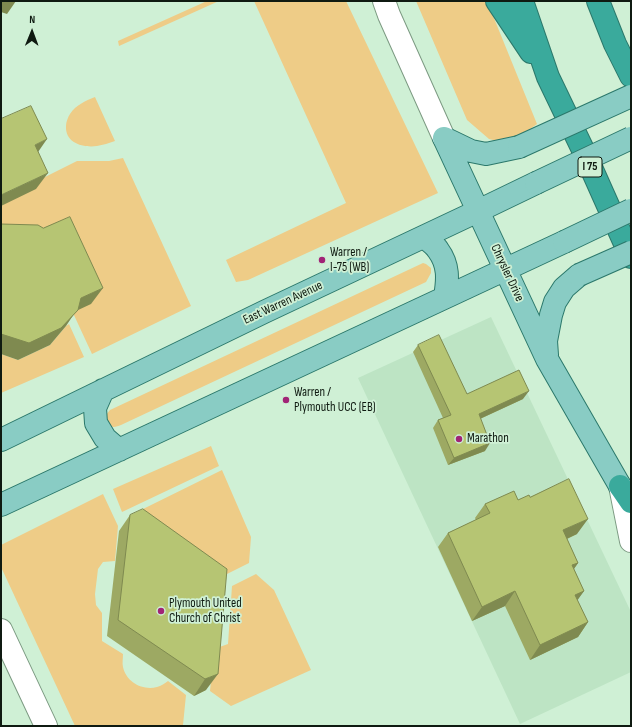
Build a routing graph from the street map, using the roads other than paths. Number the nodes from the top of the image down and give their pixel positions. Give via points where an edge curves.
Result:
1 (384, 1) edge
2 (497, 1) edge
3 (522, 1) edge
4 (598, 1) edge
5 (631, 76) edge
6 (548, 77) junction
7 (631, 96) edge
8 (444, 138) junction
9 (631, 138) edge
10 (631, 210) edge
11 (478, 211) junction
12 (424, 237) junction
13 (631, 252) edge
14 (631, 257) edge
15 (505, 269) junction
16 (445, 296) junction
17 (547, 359) junction
18 (102, 390) junction
19 (1, 440) edge
20 (119, 450) junction
21 (626, 494) edge
22 (1, 505) edge
23 (631, 541) edge
24 (1, 630) edge
25 (46, 726) edge

1 - 8 street, Chrysler Drive
2 - 6 highway
3 - 6 highway, I 75
4 - 5 highway
6 - 14 highway, I 75
7 - 8 main road, bridge via 519,147 486,154 471,151
8 - 11 main road, Chrysler Drive
9 - 11 main road, East Warren Avenue, bridge
10 - 15 main road, bridge
11 - 12 main road, East Warren Avenue
11 - 15 main road, Chrysler Drive
12 - 16 main road via 438,249 446,263 448,283
12 - 18 main road, East Warren Avenue
13 - 17 main road, bridge via 579,275 564,288 555,302 551,315 546,341
15 - 16 main road
15 - 17 main road, Chrysler Drive
16 - 20 main road
17 - 21 main road, Chrysler Drive
18 - 19 main road, East Warren Avenue
18 - 20 main road via 95,408 96,423 105,438
20 - 22 main road
21 - 23 street, Chrysler Drive
24 - 25 street

